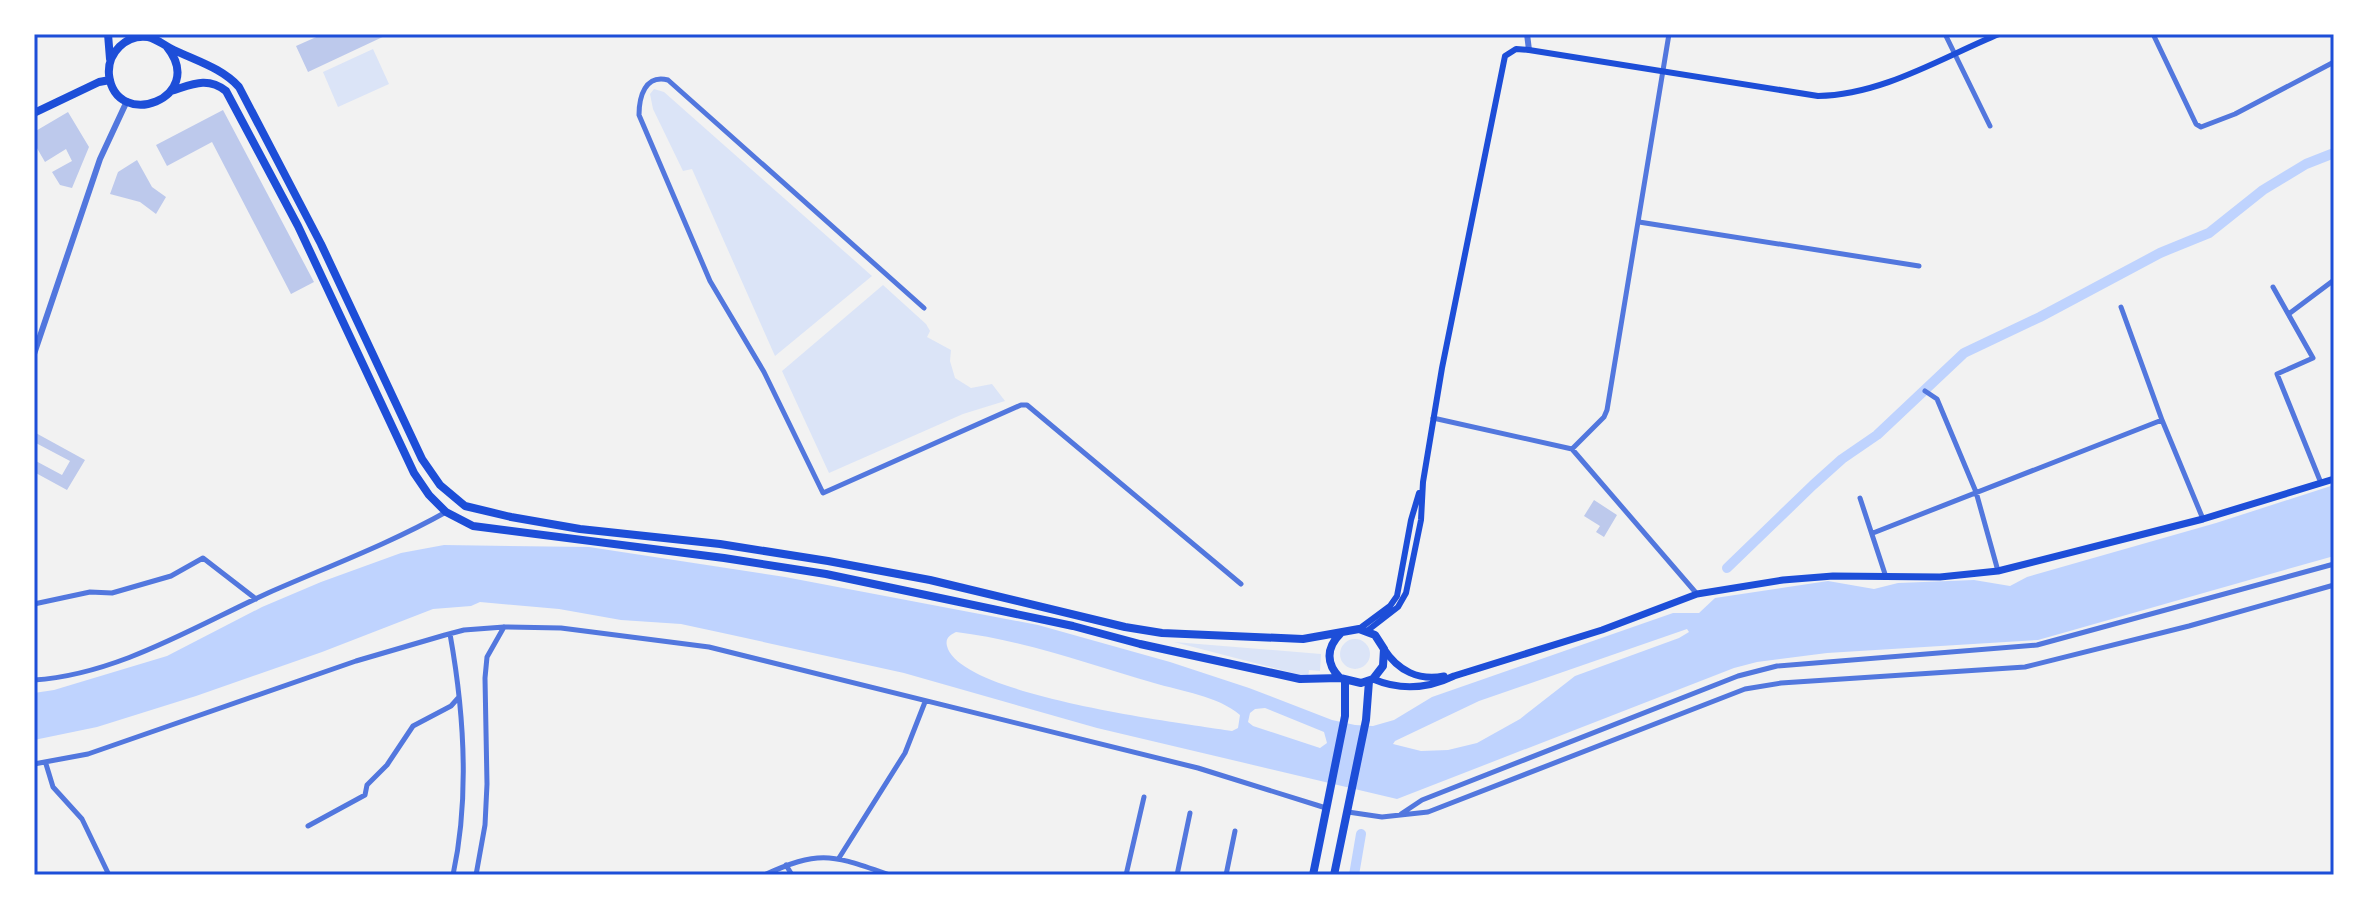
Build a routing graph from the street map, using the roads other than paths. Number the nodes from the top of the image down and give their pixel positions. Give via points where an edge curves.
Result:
1 (108, 34) edge
2 (1527, 34) edge
3 (1669, 34) edge
4 (1945, 34) edge
5 (1999, 34) edge
6 (2153, 34) edge
7 (137, 36) edge
8 (167, 47) junction
9 (1529, 50) junction
10 (1955, 52) junction
11 (110, 60) junction
12 (2334, 62) edge
13 (1663, 73) junction
14 (110, 80) junction
15 (171, 91) junction
16 (127, 101) junction
17 (34, 113) edge
18 (1990, 126) dead end
19 (1639, 222) junction
20 (1919, 266) dead end
21 (2334, 280) edge
22 (2273, 287) dead end
23 (2121, 307) dead end
24 (924, 308) dead end
25 (2290, 313) junction
26 (34, 354) edge
27 (1925, 391) dead end
28 (1433, 418) junction
29 (2162, 420) junction
30 (1572, 449) junction
31 (2334, 479) edge
32 (2321, 483) junction
33 (1976, 492) junction
34 (1860, 498) dead end
35 (446, 512) junction
36 (2203, 519) junction
37 (1873, 533) junction
38 (2334, 564) edge
39 (1998, 571) junction
40 (1886, 577) junction
41 (1241, 584) dead end
42 (2334, 585) edge
43 (1697, 594) junction
44 (256, 599) junction
45 (34, 604) edge
46 (504, 627) junction
47 (1363, 630) junction
48 (1343, 632) junction
49 (450, 634) junction
50 (1384, 649) junction
51 (1454, 676) junction
52 (34, 680) edge
53 (1342, 680) junction
54 (1371, 680) junction
55 (1703, 689) junction
56 (459, 697) junction
57 (925, 702) junction
58 (1708, 703) junction
59 (34, 764) edge
60 (46, 764) junction
61 (1144, 797) dead end
62 (1327, 808) junction
63 (1348, 812) junction
64 (1190, 813) dead end
65 (1400, 815) junction
66 (308, 826) dead end
67 (1235, 831) dead end
68 (839, 858) junction
69 (786, 865) junction
70 (109, 875) edge
71 (453, 875) edge
72 (476, 875) edge
73 (764, 875) edge
74 (792, 875) edge
75 (890, 875) edge
76 (1126, 875) edge
77 (1177, 875) edge
78 (1226, 875) edge
79 (1313, 875) edge
80 (1334, 875) edge

1 - 11 highway
2 - 9 street
3 - 13 street
4 - 10 street
5 - 10 main road
6 - 12 street via 2201,127
7 - 8 highway
7 - 11 highway
8 - 15 highway via 177,68
8 - 48 highway via 226,74 239,87 321,244 422,459 440,485 465,506 580,529 843,564 1162,633 1303,639
9 - 13 main road
9 - 28 main road via 1516,49 1505,56
10 - 13 main road via 1915,72 1840,96
10 - 18 street
11 - 14 highway
13 - 19 street
14 - 16 highway
14 - 17 highway
15 - 16 highway via 146,105
15 - 35 highway via 203,81 226,91 298,226 414,473
16 - 26 street via 100,159
19 - 20 street
19 - 30 street via 1607,410
21 - 25 street
22 - 25 street
23 - 29 street
24 - 41 street via 681,90 661,78 648,83 639,97 639,115 710,281 764,372 823,493 1027,405
25 - 32 street via 2313,358 2277,374
27 - 33 street via 1937,399
28 - 30 street
28 - 47 main road via 1421,520 1404,598
29 - 33 street
29 - 36 street
30 - 43 street
31 - 32 main road
32 - 36 main road
33 - 37 street
33 - 39 street
34 - 37 street
35 - 44 street
35 - 53 highway via 473,526 826,574 1300,679
36 - 39 main road
37 - 40 street
38 - 55 street via 2037,645 1777,666
39 - 40 main road
40 - 43 main road via 1783,580
42 - 58 street via 2025,667 1781,683
43 - 51 main road
44 - 45 street via 203,558 171,576 112,593 90,592
44 - 52 street via 180,637 120,659 57,679
46 - 49 street
46 - 57 street via 561,628 709,647
46 - 72 street via 487,657 485,825
47 - 48 highway
47 - 50 highway via 1375,635
48 - 53 highway via 1329,655
49 - 56 street
49 - 60 street
50 - 51 main road via 1410,674
50 - 54 highway via 1383,666
51 - 54 main road via 1408,688
53 - 54 highway
53 - 62 highway via 1345,716
54 - 63 highway
55 - 58 street
55 - 65 street via 1422,800
56 - 66 street via 413,726 367,785 365,795
56 - 71 street via 463,813
57 - 62 street via 1198,768
57 - 68 street via 905,753
58 - 65 street via 1428,812
59 - 60 street
60 - 70 street via 53,787 82,819
61 - 76 street
62 - 79 highway
63 - 65 street
63 - 80 highway
64 - 77 street
67 - 78 street
68 - 69 street via 814,856
68 - 75 street
69 - 73 street
69 - 74 street

